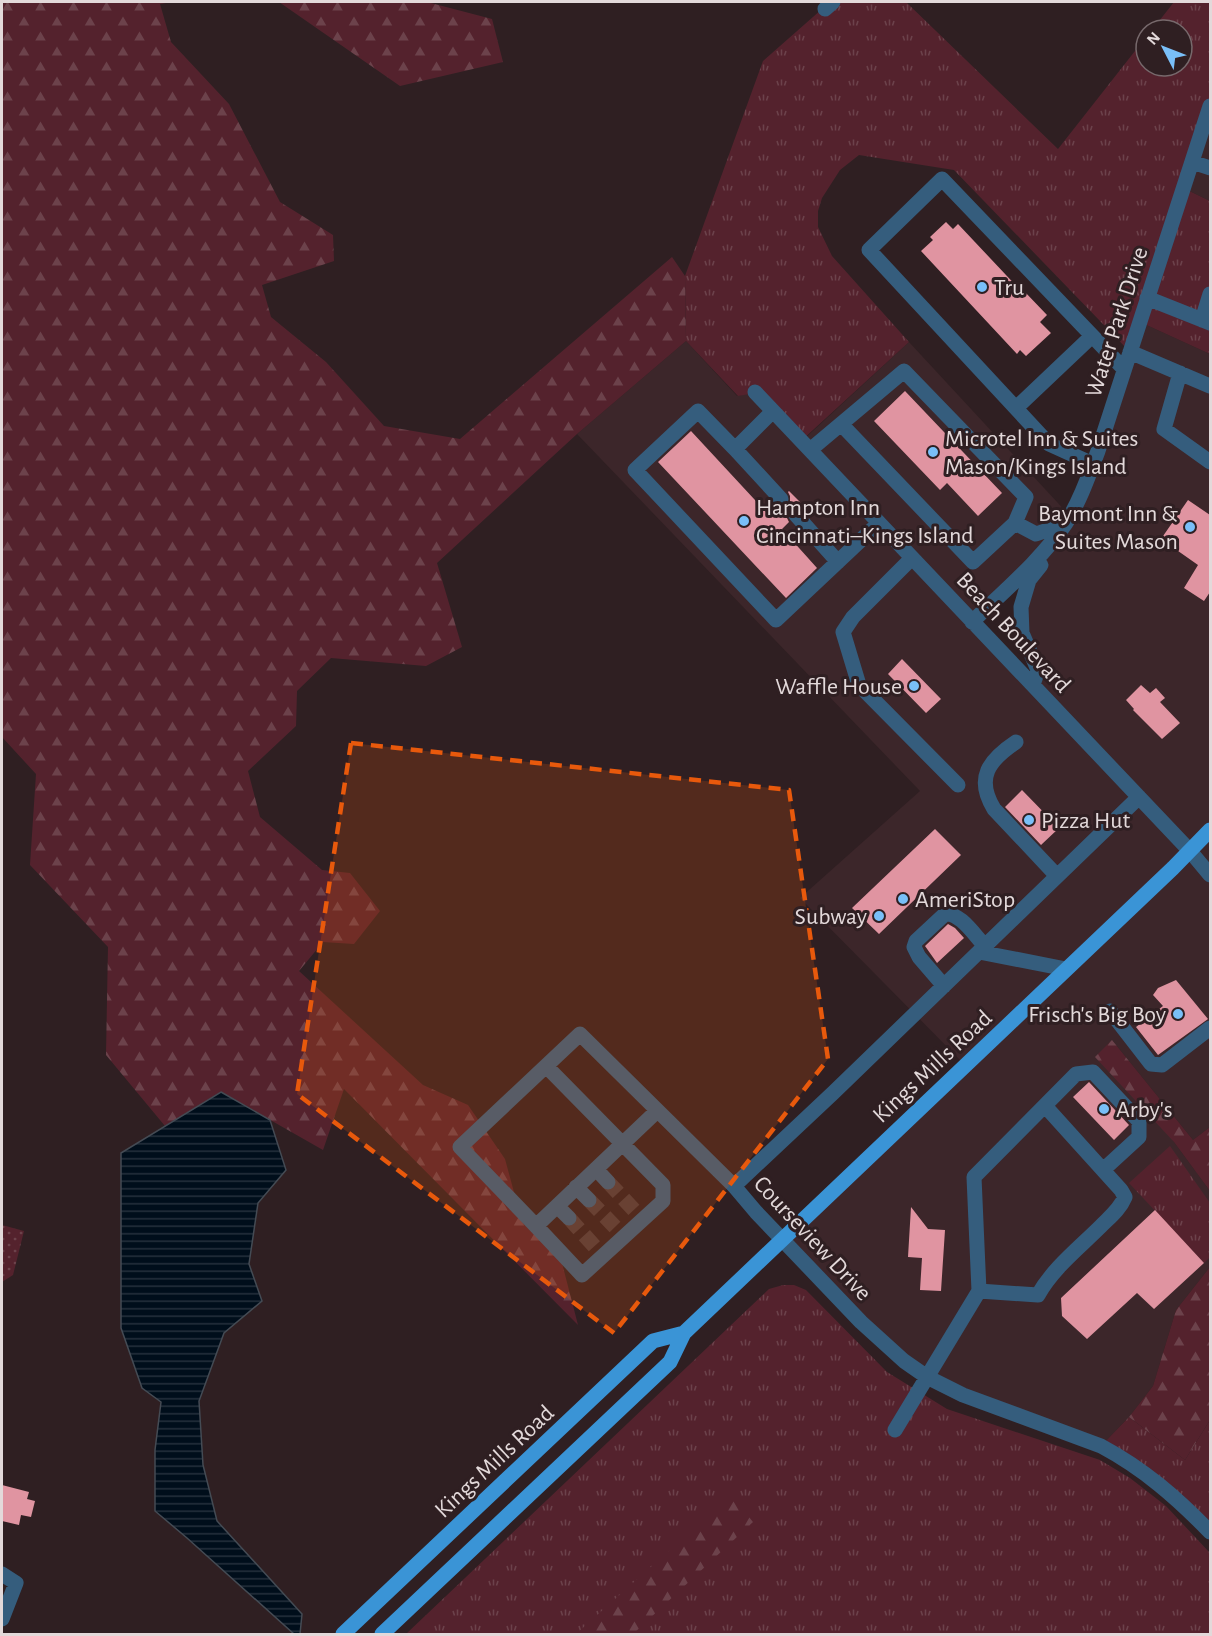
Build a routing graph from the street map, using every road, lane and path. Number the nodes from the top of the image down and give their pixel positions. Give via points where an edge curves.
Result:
1 (1210, 106) edge
2 (1192, 162) junction
3 (1210, 168) edge
4 (1210, 294) edge
5 (1147, 298) junction
6 (1206, 321) edge
7 (1092, 336) junction
8 (1130, 352) junction
9 (1124, 369) junction
10 (1180, 373) junction
11 (1210, 386) edge
12 (755, 392) dead end
13 (1016, 408) junction
14 (773, 411) junction
15 (841, 424) junction
16 (735, 449) junction
17 (810, 450) junction
18 (1210, 462) edge
19 (1093, 464) junction
20 (781, 499) dead end
21 (796, 515) dead end
22 (879, 523) junction
23 (1015, 523) junction
24 (1065, 524) junction
25 (912, 558) junction
26 (838, 562) junction
27 (972, 622) junction
28 (1033, 685) junction
29 (1016, 742) dead end
30 (958, 785) dead end
31 (1139, 797) junction
32 (1210, 830) edge
33 (1190, 851) junction
34 (1210, 875) edge
35 (1058, 876) junction
36 (982, 949) junction
37 (1066, 969) junction
38 (944, 986) junction
39 (1110, 1011) dead end
40 (1210, 1028) edge
41 (546, 1066) junction
42 (1046, 1107) junction
43 (657, 1111) junction
44 (623, 1144) junction
45 (596, 1169) junction
46 (1108, 1175) junction
47 (608, 1182) tunnel mouth
48 (734, 1186) junction
49 (576, 1187) junction
50 (588, 1200) tunnel mouth
51 (557, 1206) junction
52 (569, 1218) tunnel mouth
53 (536, 1226) junction
54 (782, 1239) junction
55 (979, 1291) junction
56 (684, 1333) junction
57 (927, 1377) junction
58 (895, 1430) dead end
59 (1210, 1533) edge
60 (2, 1574) edge
61 (2, 1619) edge
62 (343, 1635) edge
63 (382, 1635) edge

1 - 2 street, Water Park Drive
2 - 3 street
2 - 5 street, Water Park Drive
4 - 6 street
5 - 6 street
5 - 8 street, Water Park Drive
7 - 9 street
7 - 13 street
7 - 13 street via 942,179 868,250
8 - 9 street, Water Park Drive
8 - 10 street
9 - 19 street, Water Park Drive
10 - 11 street
10 - 18 street via 1164,429
12 - 14 street, Beach Boulevard
13 - 19 street via 1050,444
14 - 16 street
14 - 17 street, Beach Boulevard
15 - 17 street
15 - 23 street via 973,562
15 - 23 street via 904,371 1026,497
16 - 20 street
16 - 26 street via 698,411 635,470 776,620
17 - 22 street, Beach Boulevard
19 - 24 street, Water Park Drive
21 - 26 street
22 - 25 street, Beach Boulevard
22 - 26 street
23 - 24 street via 1036,534
24 - 27 street, Water Park Drive via 1044,551
24 - 28 street via 1047,558 1029,580 1021,607 1022,633 1038,670
25 - 27 street, Beach Boulevard
25 - 30 street via 843,632 859,685
27 - 28 street, Beach Boulevard
28 - 31 street, Beach Boulevard
29 - 35 street via 991,764 985,784 987,797
31 - 33 street, Beach Boulevard
31 - 35 street, Courseview Drive
32 - 33 main road, Kings Mills Road
33 - 34 street, Beach Boulevard
33 - 37 main road, Kings Mills Road
35 - 36 street, Courseview Drive
36 - 37 street
36 - 38 street, Courseview Drive
36 - 38 street via 958,917 951,914 945,914 916,941 914,947 919,957
37 - 54 main road, Kings Mills Road
38 - 48 street, Courseview Drive
39 - 40 street via 1151,1064 1162,1065
41 - 43 street via 580,1034
41 - 44 street
41 - 53 street via 460,1147
42 - 46 street
42 - 46 street via 1076,1074 1093,1072 1138,1121 1139,1137
42 - 55 street via 974,1177
43 - 44 street
43 - 48 street
44 - 45 street
44 - 53 street via 663,1185 663,1202 619,1232 582,1275
45 - 47 street
45 - 49 street
46 - 55 street via 1125,1197 1122,1203 1047,1280 1038,1295
48 - 54 street, Courseview Drive
49 - 50 street
49 - 51 street
51 - 52 street
51 - 53 street
54 - 56 main road, Kings Mills Road
54 - 57 street, Courseview Drive via 861,1322
55 - 57 street
56 - 62 main road, Kings Mills Road via 653,1341
56 - 63 main road, Kings Mills Road via 670,1362
57 - 58 street
57 - 59 street, Courseview Drive via 1122,1457 1186,1507
60 - 61 street via 16,1582

